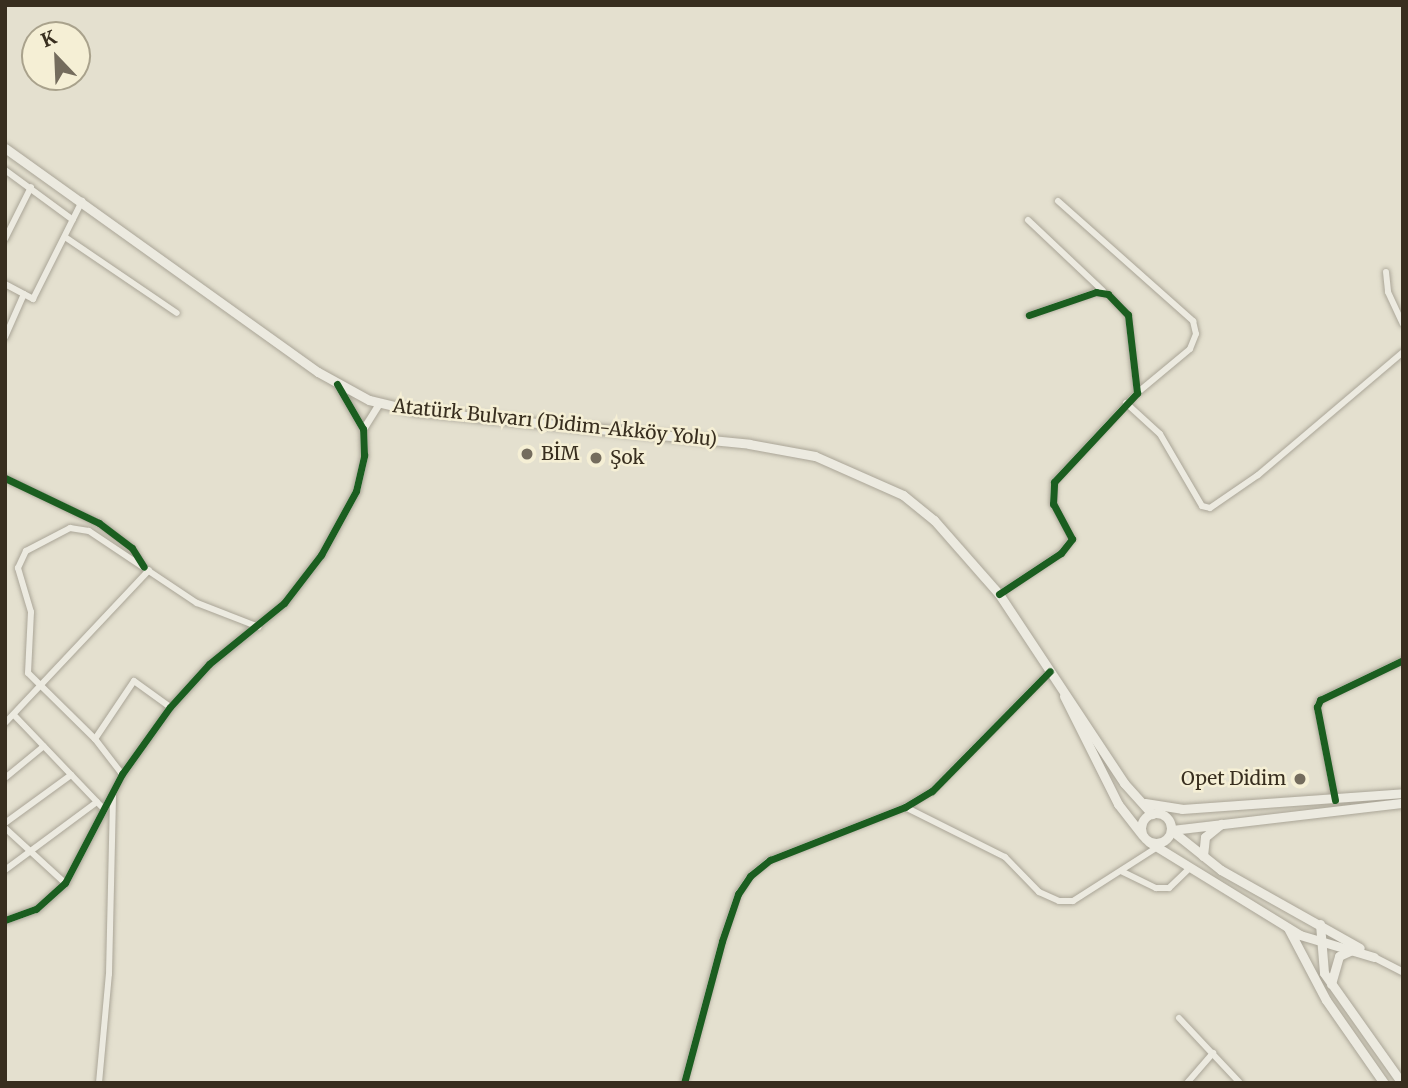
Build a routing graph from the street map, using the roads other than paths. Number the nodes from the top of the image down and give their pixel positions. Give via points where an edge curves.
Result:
1 (5, 148) edge
2 (5, 170) edge
3 (31, 187) junction
4 (82, 201) junction
5 (1058, 201) dead end
6 (74, 220) junction
7 (1028, 220) dead end
8 (65, 237) junction
9 (5, 239) edge
10 (1386, 272) dead end
11 (5, 284) edge
12 (1103, 291) junction
13 (24, 294) junction
14 (177, 313) dead end
15 (1029, 315) dead end
16 (1403, 324) edge
17 (5, 337) edge
18 (1403, 352) edge
19 (337, 384) junction
20 (1137, 393) junction
21 (379, 403) junction
22 (1126, 403) junction
23 (363, 429) junction
24 (5, 478) edge
25 (147, 569) junction
26 (999, 594) junction
27 (259, 627) junction
28 (1403, 660) edge
29 (1050, 671) junction
30 (1062, 688) junction
31 (42, 689) junction
32 (170, 707) junction
33 (14, 715) junction
34 (5, 723) edge
35 (95, 739) junction
36 (44, 746) junction
37 (71, 775) junction
38 (122, 775) junction
39 (5, 778) edge
40 (113, 790) junction
41 (1403, 793) edge
42 (1137, 799) junction
43 (1335, 800) junction
44 (97, 802) junction
45 (1403, 803) edge
46 (905, 807) junction
47 (104, 809) junction
48 (1182, 809) junction
49 (1152, 814) junction
50 (1164, 815) junction
51 (1226, 821) junction
52 (5, 825) edge
53 (1171, 830) junction
54 (1149, 842) junction
55 (31, 852) junction
56 (1203, 856) junction
57 (1189, 869) junction
58 (5, 870) edge
59 (1121, 871) junction
60 (65, 883) junction
61 (1297, 912) junction
62 (5, 920) edge
63 (1320, 924) junction
64 (1287, 926) junction
65 (1320, 942) junction
66 (1352, 950) junction
67 (1374, 957) junction
68 (1403, 972) edge
69 (1331, 985) junction
70 (1179, 1018) dead end
71 (1213, 1053) junction
72 (99, 1083) edge
73 (684, 1083) edge
74 (1187, 1083) edge
75 (1240, 1083) edge
76 (1384, 1083) edge
77 (1402, 1083) edge

1 - 4 main road, Atatürk Bulvarı (Didim-Akköy Yolu)
2 - 3 street
3 - 6 street
3 - 9 street
4 - 6 street
4 - 19 main road, Atatürk Bulvarı (Didim-Akköy Yolu)
5 - 20 street via 1193,321 1196,334 1190,348
6 - 8 street
7 - 12 street
8 - 13 street via 33,299
8 - 14 street
10 - 16 street via 1388,292
11 - 13 street
12 - 15 street
12 - 20 street via 1128,315
13 - 17 street
18 - 22 street via 1258,475 1210,508 1202,506 1160,434
19 - 21 main road, Atatürk Bulvarı (Didim-Akköy Yolu)
19 - 23 street
20 - 22 street
21 - 23 street
21 - 26 main road, Atatürk Bulvarı (Didim-Akköy Yolu) via 415,411 749,444 815,456 904,495 934,520
22 - 26 street via 1054,482 1054,504 1072,539 1061,553
23 - 27 street via 360,479 348,509 307,577
24 - 25 street via 99,523 132,548
25 - 27 street via 220,615 249,620
25 - 31 street
25 - 31 street via 95,534 76,528 51,534 26,551 18,568 31,612 25,664 29,677
26 - 29 main road, Atatürk Bulvarı (Didim-Akköy Yolu)
27 - 32 street via 209,664
28 - 43 street via 1320,700 1317,707
29 - 30 main road, Atatürk Bulvarı (Didim-Akköy Yolu)
29 - 46 street via 932,791
30 - 42 main road
30 - 54 main road via 1069,711 1118,804
31 - 33 street
31 - 35 street
32 - 35 street via 134,681
32 - 38 street
33 - 34 street
33 - 36 street
35 - 38 street
36 - 37 street
36 - 39 street
37 - 44 street
37 - 52 street
38 - 40 street
40 - 47 street
40 - 72 street via 109,974
41 - 43 main road
42 - 48 main road via 1150,806
42 - 49 main road
43 - 48 main road
44 - 47 street
44 - 55 street
45 - 51 main road
46 - 59 street via 1005,858 1039,892 1059,901 1073,901
46 - 73 street via 770,860 750,876 738,894 722,941
47 - 60 street
48 - 50 main road
49 - 50 main road
49 - 54 main road via 1142,822
50 - 53 main road
51 - 53 main road
51 - 56 main road via 1205,837
52 - 55 street
53 - 54 main road via 1163,842
53 - 56 main road
54 - 57 main road
54 - 59 street
55 - 58 street
55 - 60 street
56 - 61 main road
57 - 59 street via 1168,888 1156,888
57 - 64 main road
60 - 62 street via 36,909
61 - 63 main road
61 - 64 main road
63 - 65 main road
63 - 67 main road
64 - 65 main road
64 - 76 main road via 1326,1000
65 - 66 main road
65 - 69 main road via 1320,962
66 - 67 main road
66 - 69 main road via 1335,963
67 - 68 street
69 - 77 main road
70 - 71 street
71 - 74 street
71 - 75 street

